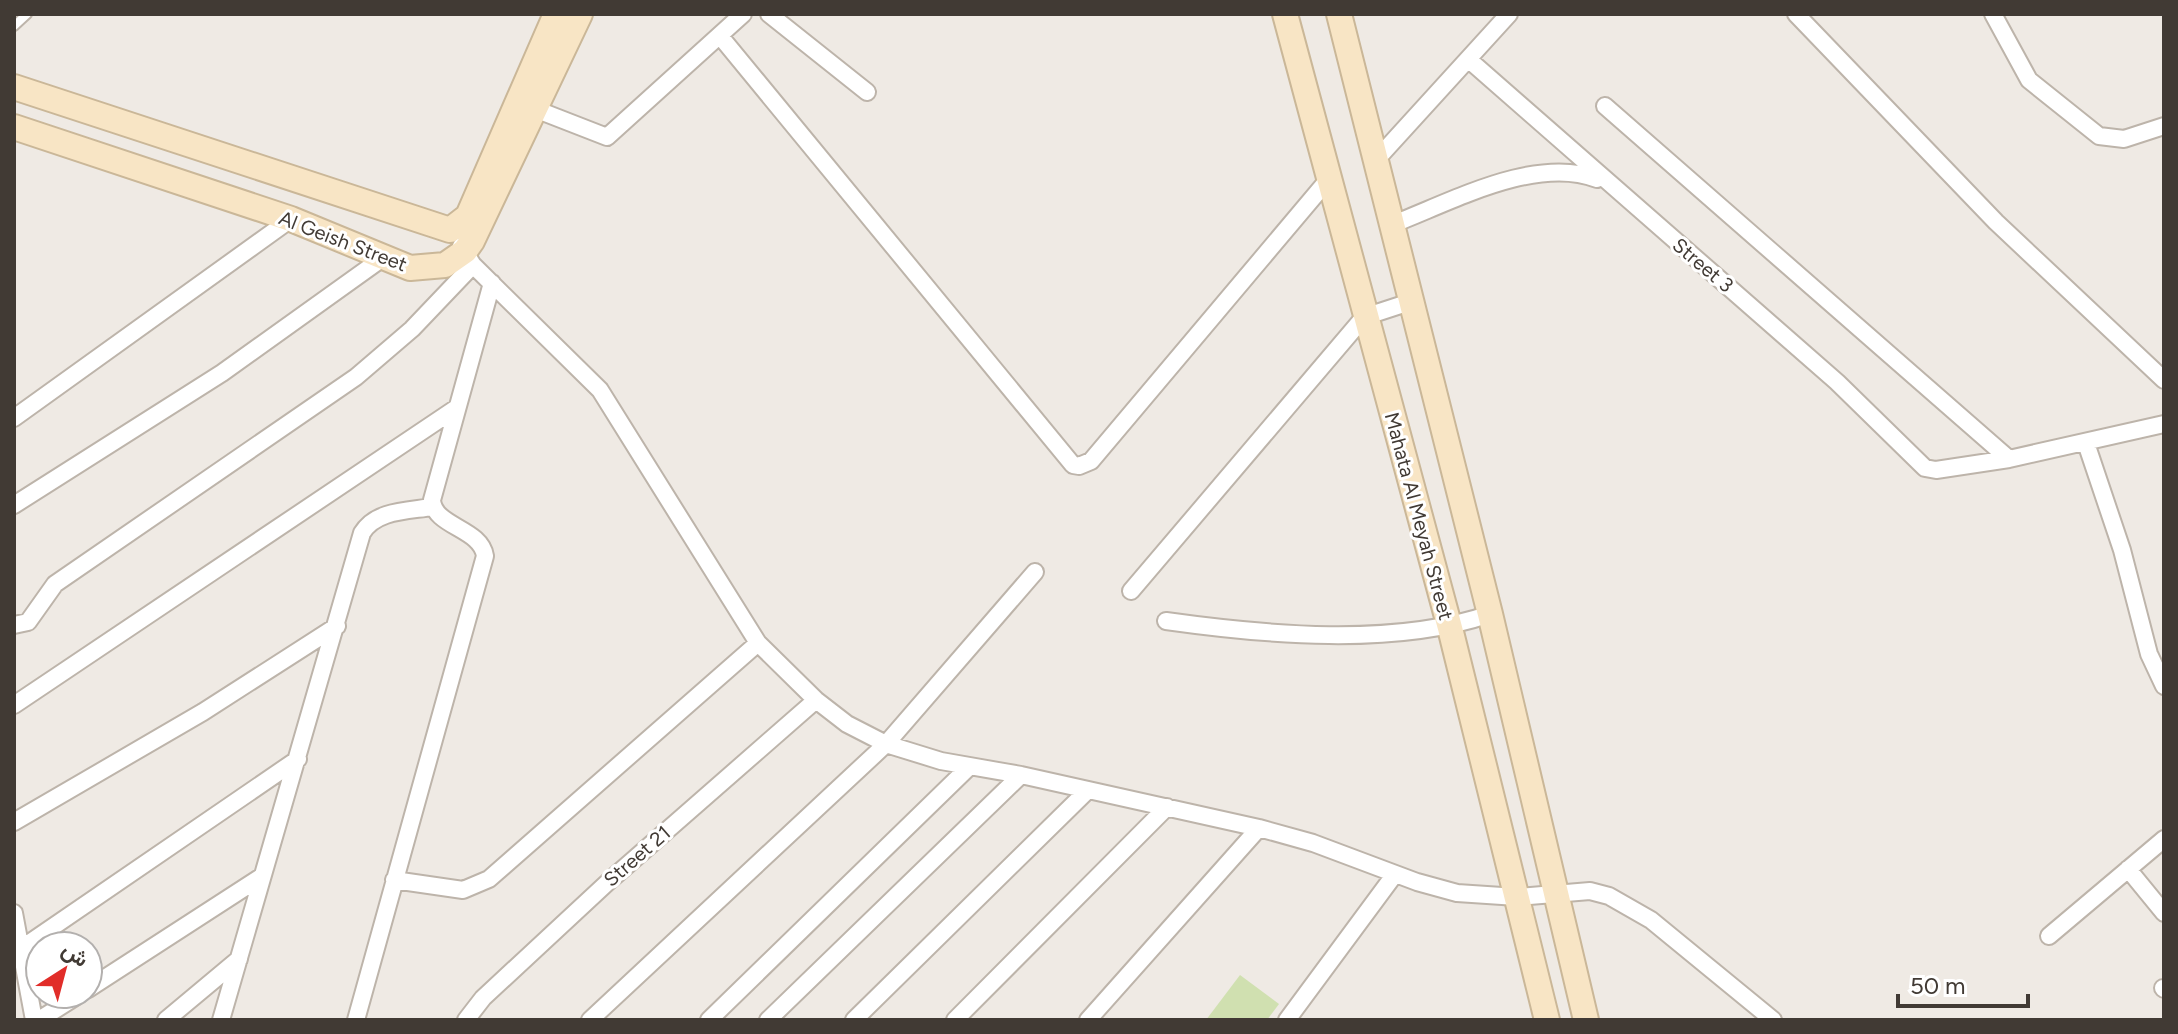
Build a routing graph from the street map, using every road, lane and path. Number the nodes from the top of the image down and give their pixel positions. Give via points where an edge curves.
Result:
1 (27, 14) edge
2 (556, 14) edge
3 (580, 14) edge
4 (743, 14) edge
5 (769, 14) edge
6 (1285, 14) edge
7 (1339, 14) edge
8 (1509, 14) edge
9 (1796, 14) edge
10 (1993, 14) edge
11 (14, 26) edge
12 (720, 36) junction
13 (1468, 59) junction
14 (14, 87) edge
15 (867, 92) dead end
16 (1605, 106) dead end
17 (535, 109) junction
18 (2164, 126) edge
19 (14, 127) edge
20 (1376, 160) junction
21 (1327, 181) junction
22 (1614, 190) junction
23 (291, 219) junction
24 (1393, 224) junction
25 (450, 230) junction
26 (384, 257) junction
27 (469, 258) junction
28 (492, 283) junction
29 (1413, 301) junction
30 (1364, 317) junction
31 (2164, 380) edge
32 (455, 409) junction
33 (14, 418) edge
34 (2164, 424) edge
35 (2086, 443) junction
36 (2009, 459) junction
37 (14, 505) edge
38 (432, 507) junction
39 (1035, 572) dead end
40 (1131, 591) dead end
41 (1490, 614) junction
42 (1166, 621) dead end
43 (14, 625) edge
44 (337, 626) junction
45 (1450, 628) junction
46 (758, 643) junction
47 (2164, 686) edge
48 (816, 700) junction
49 (14, 705) edge
50 (886, 744) junction
51 (298, 759) junction
52 (970, 766) junction
53 (1021, 775) junction
54 (1531, 784) junction
55 (1088, 790) junction
56 (1491, 792) junction
57 (1167, 807) junction
58 (14, 822) edge
59 (1259, 828) junction
60 (2164, 839) edge
61 (2128, 869) junction
62 (1395, 874) junction
63 (261, 877) junction
64 (394, 880) junction
65 (1557, 893) junction
66 (1517, 897) junction
67 (14, 913) edge
68 (2164, 913) edge
69 (2049, 936) dead end
70 (19, 950) junction
71 (240, 958) junction
72 (104, 979) edge
73 (37, 1020) edge
74 (166, 1020) edge
75 (221, 1020) edge
76 (356, 1020) edge
77 (466, 1020) edge
78 (590, 1020) edge
79 (709, 1020) edge
80 (768, 1020) edge
81 (854, 1020) edge
82 (955, 1020) edge
83 (1088, 1020) edge
84 (1287, 1020) edge
85 (1547, 1020) edge
86 (1586, 1020) edge
87 (1773, 1020) edge

1 - 11 lane
2 - 25 street via 468,216
3 - 17 street
4 - 12 street
5 - 15 street
6 - 21 street, Mahata Al Meyah Street
7 - 20 street
8 - 13 street
9 - 31 street via 1996,222
10 - 18 street via 2029,80 2099,136 2124,139
12 - 17 street via 607,137
12 - 21 street via 1073,465 1091,461
13 - 20 street
13 - 22 street, Street 3
14 - 25 street, Al Geish Street
16 - 36 street
17 - 27 street
19 - 23 street, Al Geish Street
20 - 24 street
21 - 30 street, Mahata Al Meyah Street
22 - 24 street via 1593,177 1567,171 1528,174
22 - 36 street, Street 3 via 1837,382 1922,466 1936,470
23 - 26 street, Al Geish Street
23 - 33 street
24 - 29 street
25 - 27 street
26 - 27 street, Al Geish Street via 410,268 434,269
26 - 37 street via 222,373
27 - 28 street
27 - 43 street via 412,329 356,377 55,584 28,622
28 - 32 street
28 - 46 street via 600,390
29 - 30 street
29 - 41 street
30 - 40 street
30 - 45 street, Mahata Al Meyah Street
32 - 38 street
32 - 49 street
34 - 35 street
35 - 36 street
35 - 47 street via 2149,654
38 - 44 street via 384,516 367,525
38 - 64 street via 479,543 485,556
39 - 50 street
41 - 45 street
41 - 54 street
42 - 45 street via 1295,632
44 - 51 street
44 - 58 street via 203,712
45 - 56 street, Mahata Al Meyah Street
46 - 48 street
46 - 64 street via 489,879 463,890
48 - 50 street
48 - 77 street, Street 21 via 608,882
50 - 52 street
50 - 78 street
51 - 63 street
51 - 70 street
52 - 53 street
52 - 79 street
53 - 55 street
53 - 80 street
54 - 56 street
54 - 65 street
55 - 57 street
55 - 81 street
56 - 66 street, Mahata Al Meyah Street
57 - 59 street
57 - 82 street
59 - 62 street
59 - 83 street
60 - 61 street
61 - 68 street
61 - 69 street
62 - 66 street via 1457,893
62 - 84 street
63 - 71 street
63 - 72 street
64 - 76 street
65 - 66 street
65 - 86 street
65 - 87 street via 1590,891 1629,905
66 - 85 street, Mahata Al Meyah Street
67 - 70 street
70 - 73 street
71 - 74 street
71 - 75 street

